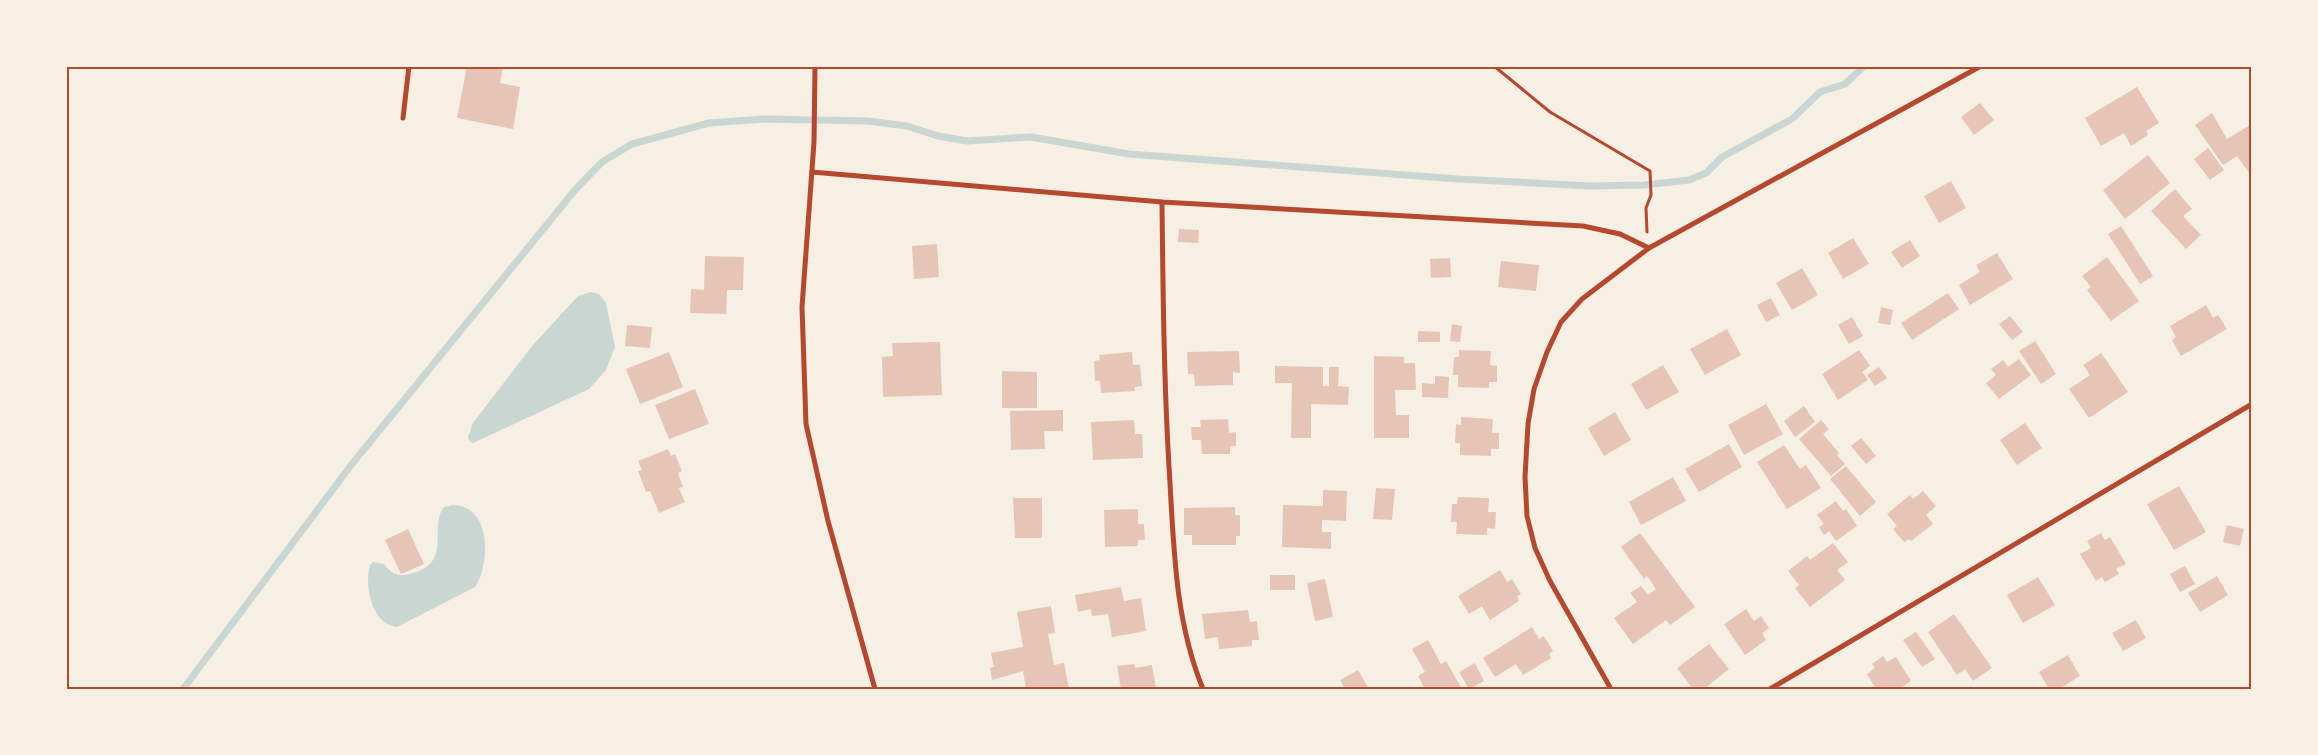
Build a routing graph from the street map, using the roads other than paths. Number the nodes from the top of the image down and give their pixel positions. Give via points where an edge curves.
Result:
1 (409, 66) edge
2 (815, 66) edge
3 (1981, 66) edge
4 (403, 118) dead end
5 (812, 172) junction
6 (1162, 202) junction
7 (1648, 248) junction
8 (2252, 404) edge
9 (875, 689) edge
10 (1203, 689) edge
11 (1611, 689) edge
12 (1770, 689) edge

1 - 4 street
2 - 5 street
3 - 7 street
5 - 6 street
5 - 9 street via 802,308 806,424 828,521
6 - 7 street via 1583,226 1620,234
6 - 10 street via 1165,400 1176,577 1190,658
7 - 11 street via 1582,299 1561,322 1546,352 1534,389 1528,424 1525,487 1527,516 1535,548
8 - 12 street

